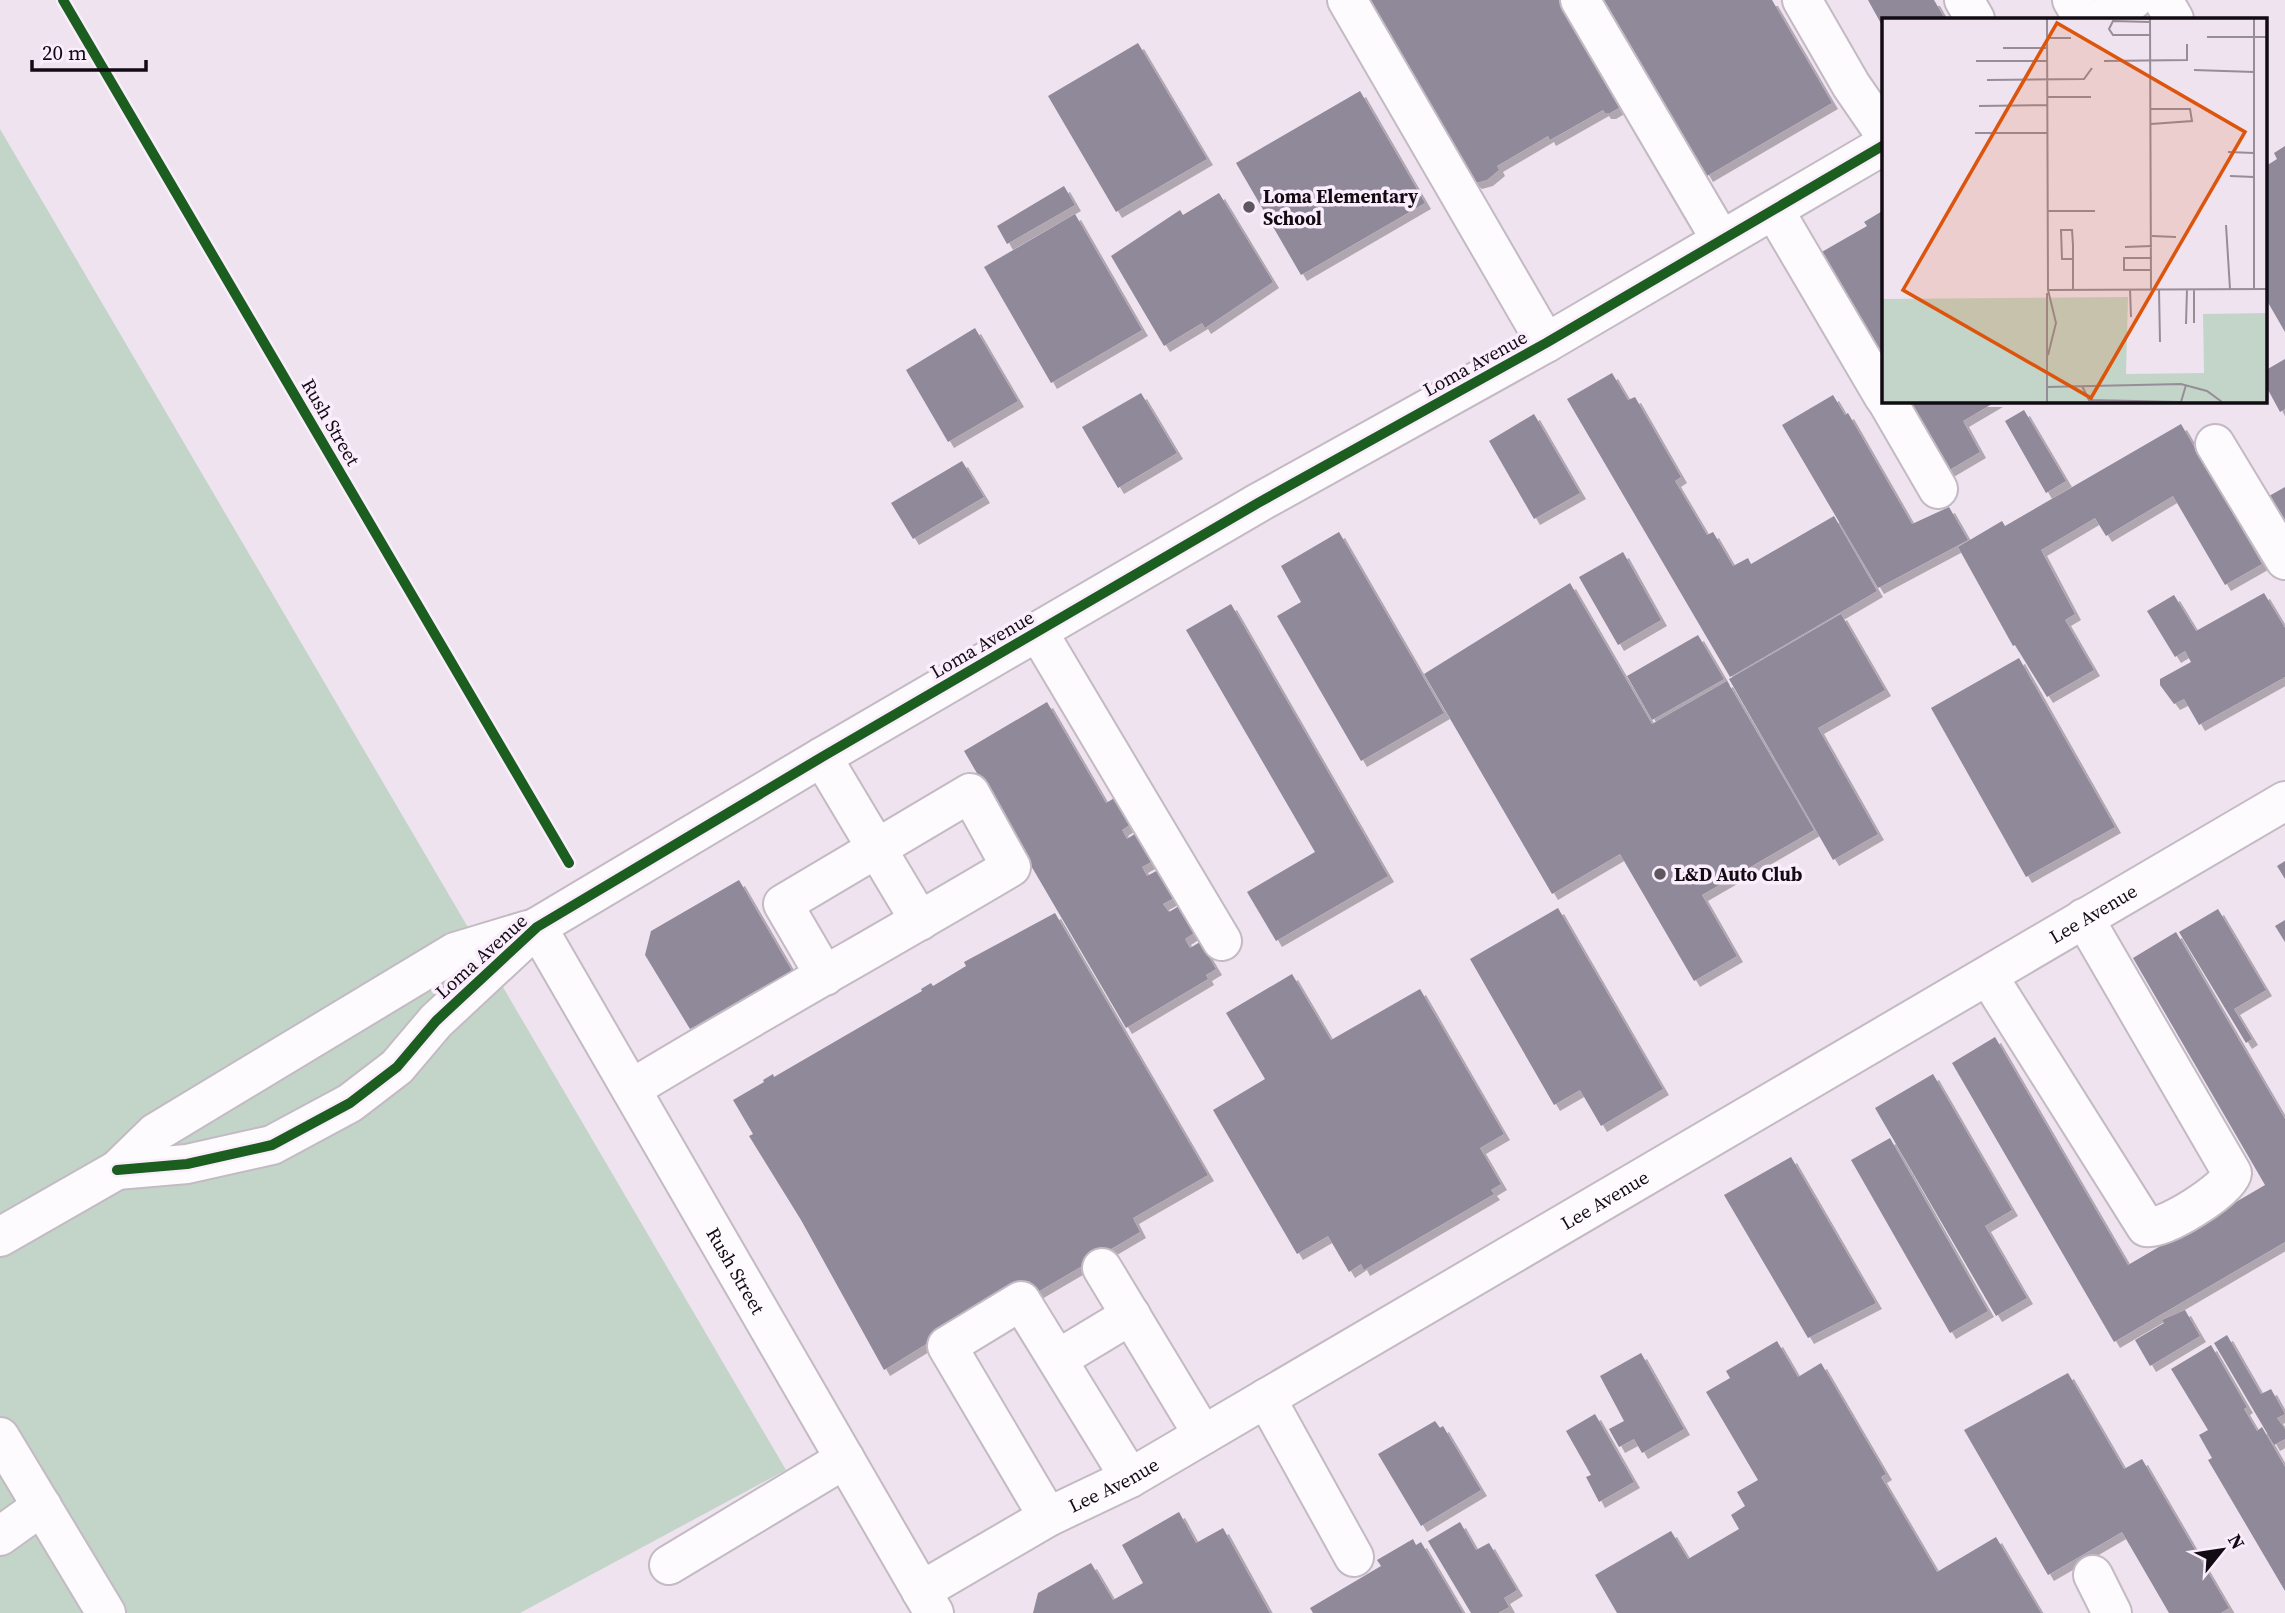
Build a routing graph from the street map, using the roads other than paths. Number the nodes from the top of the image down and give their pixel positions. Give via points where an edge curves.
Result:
1 (1348, 0) edge
2 (1580, 0) edge
3 (1802, 0) edge
4 (1964, 0) edge
5 (2072, 0) edge
6 (2133, 0) edge
7 (2163, 0) edge
8 (1974, 18) edge
9 (2082, 18) edge
10 (2102, 18) edge
11 (2173, 18) edge
12 (1882, 129) edge
13 (1882, 146) edge
14 (1774, 210) junction
15 (1721, 240) junction
16 (1546, 343) junction
17 (1882, 394) edge
18 (1887, 402) edge
19 (2215, 444) dead end
20 (1938, 489) dead end
21 (2285, 560) edge
22 (1038, 632) junction
23 (822, 757) junction
24 (2285, 801) edge
25 (876, 847) junction
26 (2084, 919) junction
27 (920, 921) junction
28 (537, 927) junction
29 (1222, 941) dead end
30 (825, 976) junction
31 (1988, 976) junction
32 (631, 1089) junction
33 (117, 1170) junction
34 (0, 1237) edge
35 (1102, 1268) dead end
36 (1130, 1315) junction
37 (1058, 1359) junction
38 (1266, 1398) junction
39 (1203, 1435) junction
40 (0, 1437) edge
41 (845, 1459) junction
42 (1130, 1478) junction
43 (42, 1507) junction
44 (1048, 1517) junction
45 (0, 1536) edge
46 (1354, 1557) dead end
47 (669, 1565) dead end
48 (2093, 1575) dead end
49 (927, 1602) edge
50 (106, 1613) edge
51 (2112, 1613) edge

1 - 16 street
2 - 15 street
3 - 12 street
4 - 8 street
5 - 9 street
6 - 10 street
7 - 11 street
13 - 14 street, Loma Avenue
14 - 15 street, Loma Avenue
14 - 17 street
15 - 16 street, Loma Avenue
16 - 22 street, Loma Avenue
18 - 20 street
19 - 21 street
22 - 23 street, Loma Avenue
22 - 29 street
23 - 25 street
23 - 28 street, Loma Avenue
24 - 26 street, Lee Avenue
25 - 27 street
25 - 27 street via 970,793 1011,867
25 - 30 street via 783,904
26 - 31 street, Lee Avenue
26 - 31 street via 2232,1172 2227,1185 2160,1227 2146,1227
27 - 30 street
28 - 32 street, Rush Street
28 - 33 street, Loma Avenue via 455,952 155,1133
28 - 33 street, Loma Avenue via 436,1021 397,1068 351,1103 272,1145 187,1164
30 - 32 street
31 - 38 street, Lee Avenue
32 - 41 street, Rush Street
33 - 34 street, Loma Avenue
35 - 36 street
36 - 37 street
36 - 39 street
37 - 42 street
37 - 44 street via 1021,1301 947,1346
38 - 39 street, Lee Avenue
38 - 46 street
39 - 42 street, Lee Avenue
40 - 43 street
41 - 47 street
41 - 49 street, Rush Street
42 - 44 street, Lee Avenue
43 - 45 street
43 - 50 street
44 - 49 street, Lee Avenue
48 - 51 street

